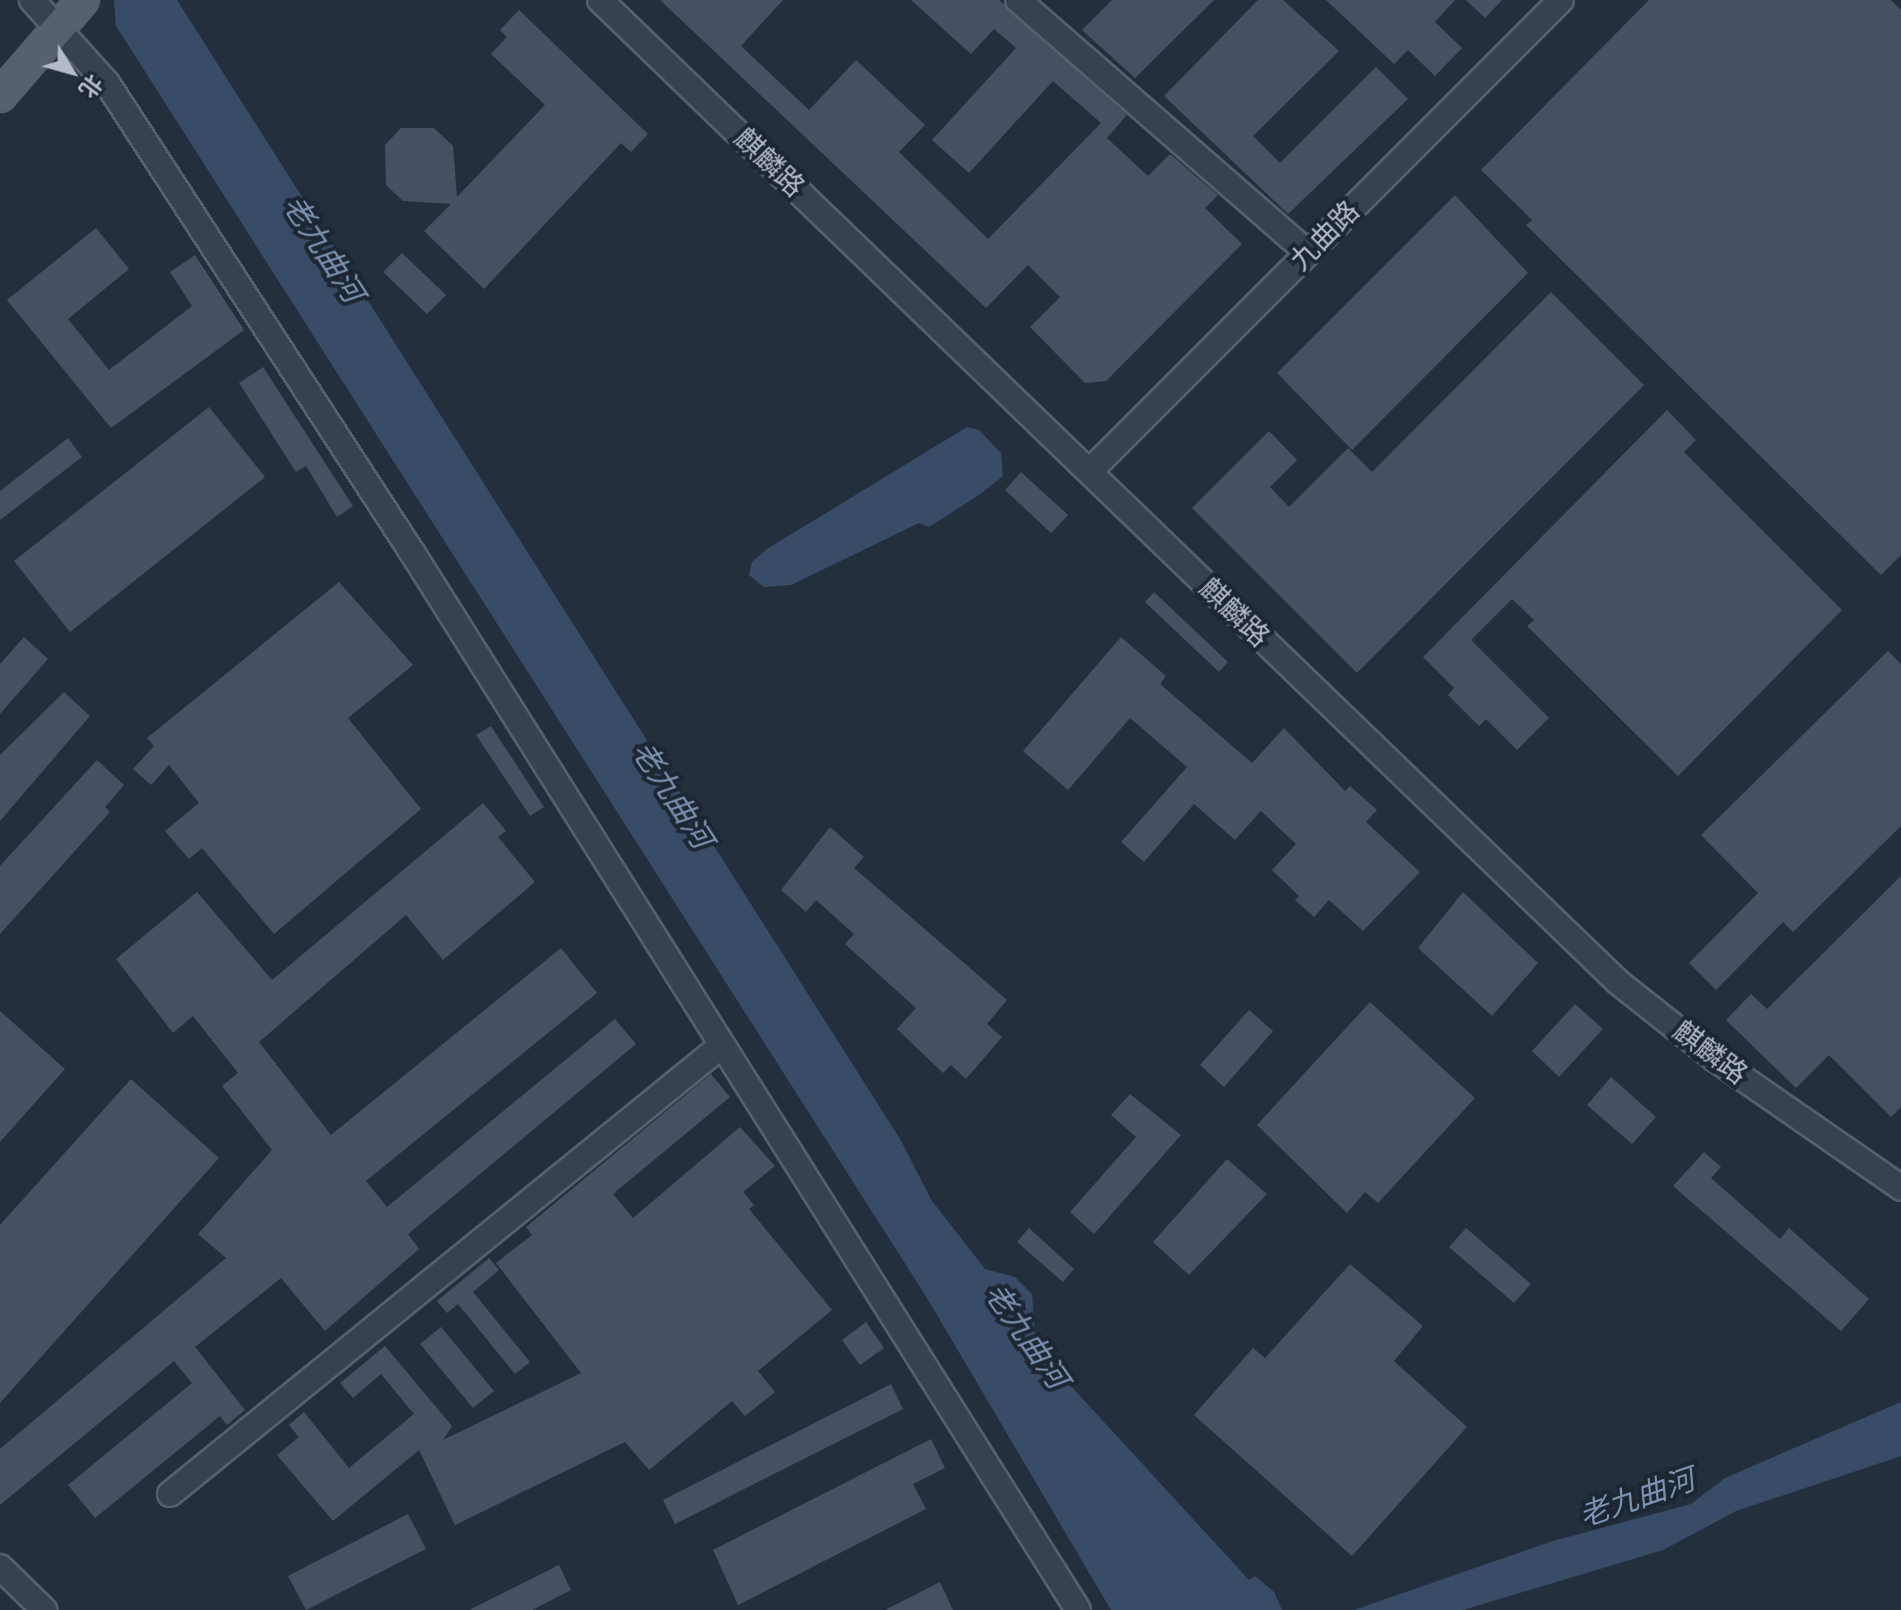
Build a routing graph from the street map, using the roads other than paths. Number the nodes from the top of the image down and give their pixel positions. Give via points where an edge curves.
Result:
1 (32, 0) edge
2 (83, 0) edge
3 (600, 0) edge
4 (1018, 0) edge
5 (1561, 0) edge
6 (58, 28) junction
7 (0, 96) edge
8 (1308, 253) junction
9 (1090, 471) junction
10 (721, 1046) junction
11 (1901, 1188) edge
12 (170, 1494) dead end
13 (0, 1567) edge
14 (44, 1610) edge
15 (1078, 1610) edge

1 - 6 street
2 - 6 main road
3 - 9 street, 麒麟路
4 - 8 street
5 - 8 street, 九曲路
6 - 7 main road
6 - 10 street via 116,96
8 - 9 street, 九曲路
9 - 11 street, 麒麟路 via 1618,982 1715,1059
10 - 12 street
10 - 15 street
13 - 14 street

